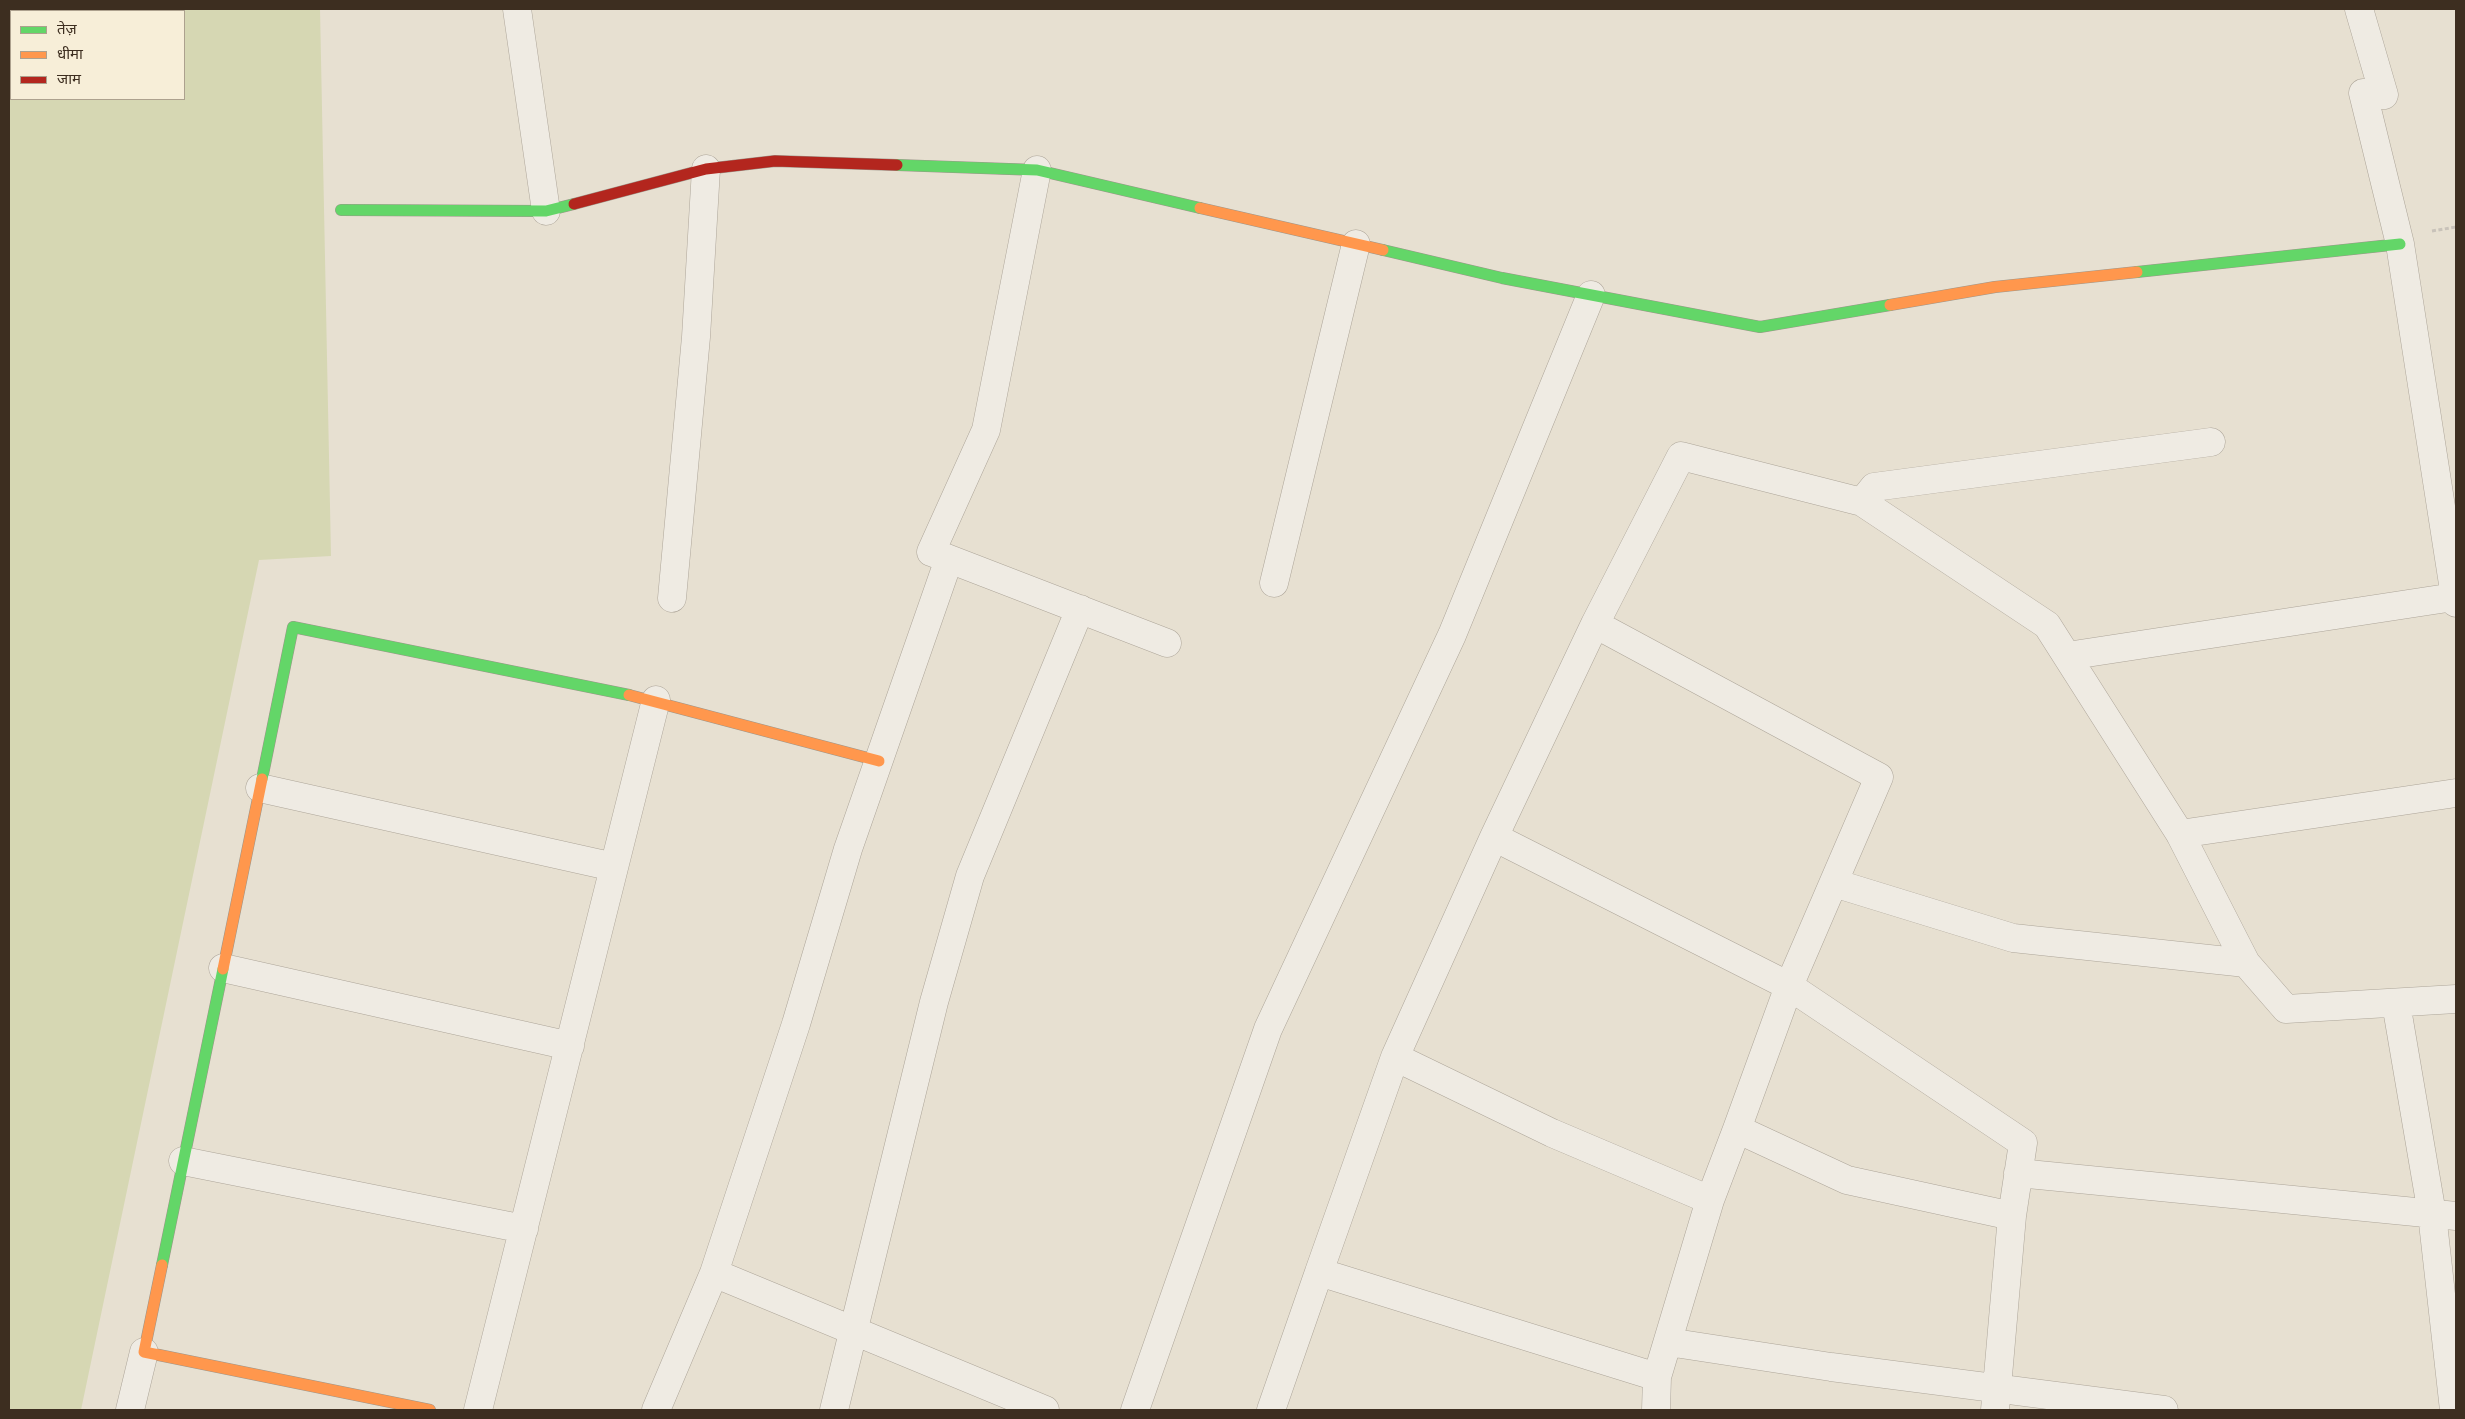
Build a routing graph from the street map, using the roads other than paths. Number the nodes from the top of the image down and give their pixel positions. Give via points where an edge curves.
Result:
1 (517, 9) edge
2 (2359, 9) edge
3 (706, 168) junction
4 (1037, 170) junction
5 (341, 210) dead end
6 (546, 211) junction
7 (1356, 244) junction
8 (2400, 244) junction
9 (1591, 295) junction
10 (2211, 442) dead end
11 (1862, 502) junction
12 (948, 559) junction
13 (1274, 583) dead end
14 (672, 598) dead end
15 (2455, 600) edge
16 (1080, 609) junction
17 (1595, 624) junction
18 (1167, 643) dead end
19 (2066, 656) junction
20 (656, 700) junction
21 (879, 761) junction
22 (260, 788) junction
23 (2456, 793) edge
24 (2180, 834) junction
25 (1494, 837) junction
26 (614, 867) junction
27 (1834, 883) junction
28 (2246, 963) junction
29 (223, 968) junction
30 (1790, 986) junction
31 (2456, 999) edge
32 (2396, 1003) junction
33 (570, 1046) junction
34 (1395, 1057) junction
35 (1736, 1129) junction
36 (183, 1161) junction
37 (2018, 1173) junction
38 (1710, 1200) junction
39 (2444, 1215) edge
40 (2012, 1216) junction
41 (524, 1229) junction
42 (1319, 1272) junction
43 (714, 1273) junction
44 (853, 1329) junction
45 (1668, 1342) junction
46 (144, 1352) junction
47 (1657, 1378) junction
48 (1995, 1400) edge
49 (130, 1410) edge
50 (430, 1410) edge
51 (478, 1410) edge
52 (656, 1410) edge
53 (834, 1410) edge
54 (1045, 1410) edge
55 (1135, 1410) edge
56 (1270, 1410) edge
57 (1656, 1410) edge
58 (2164, 1410) edge
59 (2454, 1410) edge

1 - 6 street
2 - 8 street via 2384,95 2363,93
3 - 4 street via 775,161
3 - 6 street
3 - 14 street via 696,337
4 - 7 street
4 - 12 street via 986,430 931,552
5 - 6 street
7 - 9 street
7 - 13 street
8 - 9 street via 1995,287 1760,327
8 - 15 street
9 - 55 street via 1452,635 1268,1030
10 - 11 street via 1874,488
11 - 17 street via 1682,456
11 - 19 street via 2047,626
12 - 16 street
12 - 21 street
15 - 19 street
16 - 18 street
16 - 44 street via 970,876 934,1002
17 - 25 street
17 - 27 street via 1879,777
19 - 24 street
20 - 21 street
20 - 22 street via 293,627
20 - 26 street
21 - 43 street via 848,849 796,1024
22 - 26 street
22 - 29 street
23 - 24 street
24 - 28 street
25 - 30 street
25 - 34 street
26 - 33 street
27 - 28 street via 2013,938
27 - 30 street
28 - 32 street via 2286,1009
29 - 33 street
29 - 36 street
30 - 35 street
30 - 37 street via 2023,1143
31 - 32 street
32 - 39 street
33 - 41 street
34 - 38 street via 1552,1133
34 - 42 street
35 - 38 street
35 - 40 street via 1847,1180
36 - 41 street
36 - 46 street
37 - 39 street
37 - 40 street
38 - 45 street
39 - 59 street
40 - 48 street
41 - 51 street
42 - 47 street
42 - 56 street
43 - 44 street
43 - 52 street
44 - 53 street
44 - 54 street
45 - 47 street
45 - 48 street
46 - 49 street
46 - 50 street
47 - 57 street
48 - 58 street

